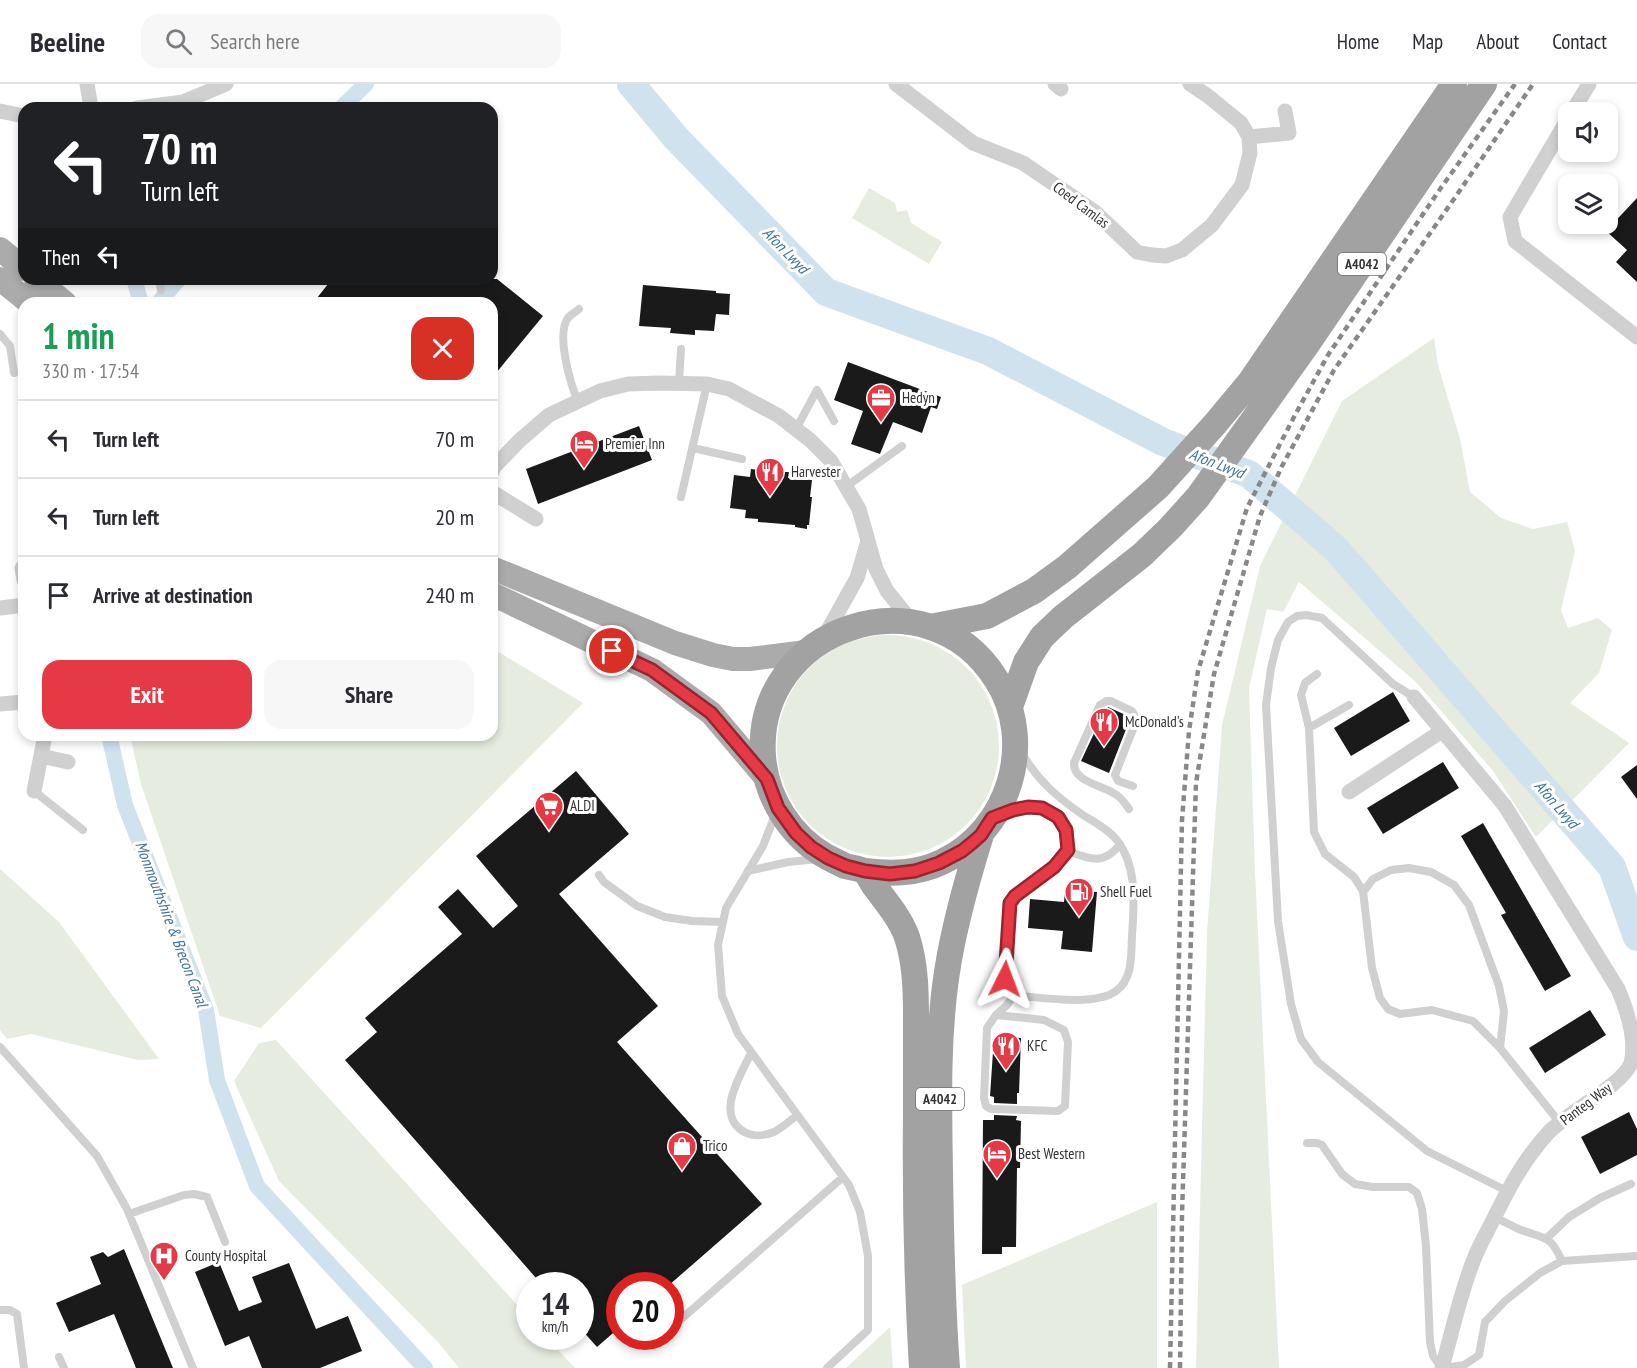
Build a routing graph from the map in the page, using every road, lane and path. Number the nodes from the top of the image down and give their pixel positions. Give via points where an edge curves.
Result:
1 (87, 84) edge
2 (226, 84) edge
3 (896, 84) edge
4 (1190, 84) edge
5 (1454, 84) edge
6 (1484, 84) edge
7 (1589, 84) edge
8 (90, 102) edge
9 (183, 102) edge
10 (1578, 102) edge
11 (0, 111) edge
12 (1285, 111) dead end
13 (18, 115) edge
14 (1558, 136) edge
15 (1249, 137) junction
16 (0, 242) edge
17 (10, 265) edge
18 (18, 280) edge
19 (43, 285) edge
20 (160, 285) edge
21 (0, 289) edge
22 (161, 290) dead end
23 (58, 297) edge
24 (18, 301) edge
25 (579, 309) dead end
26 (0, 334) edge
27 (1637, 338) edge
28 (681, 350) dead end
29 (14, 373) dead end
30 (679, 383) junction
31 (708, 384) junction
32 (578, 401) junction
33 (834, 421) dead end
34 (796, 429) junction
35 (902, 446) dead end
36 (693, 448) junction
37 (742, 459) dead end
38 (498, 463) edge
39 (847, 486) junction
40 (498, 496) edge
41 (681, 497) dead end
42 (536, 519) dead end
43 (868, 542) junction
44 (498, 570) edge
45 (498, 597) edge
46 (18, 606) edge
47 (1, 608) edge
48 (921, 625) junction
49 (814, 646) junction
50 (1317, 674) dead end
51 (1414, 697) joint
52 (18, 703) edge
53 (0, 705) edge
54 (1349, 705) dead end
55 (1010, 707) junction
56 (1309, 728) junction
57 (1442, 731) junction
58 (1015, 738) junction
59 (44, 741) edge
60 (41, 756) junction
61 (68, 762) dead end
62 (767, 779) junction
63 (1133, 786) dead end
64 (34, 791) joint
65 (1349, 792) dead end
66 (778, 808) junction
67 (1129, 809) dead end
68 (987, 827) junction
69 (83, 830) dead end
70 (1120, 844) junction
71 (1068, 850) junction
72 (828, 858) junction
73 (748, 871) junction
74 (865, 871) junction
75 (599, 875) dead end
76 (1363, 892) junction
77 (723, 922) junction
78 (1015, 993) junction
79 (996, 1015) junction
80 (0, 1047) edge
81 (1500, 1048) junction
82 (751, 1053) junction
83 (797, 1115) junction
84 (1560, 1123) junction
85 (1307, 1143) dead end
86 (843, 1177) junction
87 (1631, 1184) dead end
88 (1507, 1191) junction
89 (129, 1214) junction
90 (1494, 1217) junction
91 (1547, 1238) junction
92 (225, 1242) dead end
93 (1637, 1256) edge
94 (1562, 1261) junction
95 (0, 1310) edge
96 (684, 1317) edge
97 (59, 1357) dead end
98 (24, 1368) edge
99 (64, 1368) edge
100 (193, 1368) edge
101 (827, 1368) edge
102 (922, 1368) edge
103 (947, 1368) edge
104 (1442, 1368) edge

1 - 8 street
2 - 9 street
3 - 15 street, Coed Camlas via 973,143 1023,164 1095,212 1137,252 1152,255 1166,256 1182,250 1212,225 1242,185 1250,153
4 - 15 street via 1240,123
5 - 48 highway, A4042 via 1250,382 1158,487 1034,591 987,616
6 - 55 highway, A4042 via 1198,497 1142,555 1042,637 1026,662
7 - 10 street
11 - 13 street
12 - 15 street via 1289,133
14 - 27 street via 1510,217 1515,241
16 - 17 main road
17 - 18 main road
19 - 23 main road
20 - 22 lane
21 - 24 main road
25 - 32 lane via 568,318 563,330 567,369
26 - 29 lane via 10,346
28 - 30 lane
30 - 31 street
30 - 32 street via 628,384
31 - 34 street via 729,389
31 - 36 lane
32 - 38 street via 549,415
33 - 34 lane via 817,390
34 - 39 street via 831,461
35 - 39 lane
36 - 37 lane
36 - 41 lane
39 - 43 street via 859,509
40 - 42 street
43 - 48 street via 887,591
43 - 49 street via 857,578
44 - 49 main road via 713,655 750,660
45 - 62 main road via 652,670 711,713
46 - 47 street
48 - 49 highway via 866,623 844,629
48 - 55 highway via 960,642 979,658 995,677
49 - 62 highway via 790,669 769,710 763,756
50 - 56 lane via 1305,683 1301,695
51 - 57 street, Panteg Way
51 - 88 lane via 1393,684 1322,618 1297,616 1288,622 1278,640 1266,705 1278,921 1291,1004 1302,1039 1317,1062 1427,1151
52 - 53 street
54 - 56 lane
55 - 58 highway
56 - 76 lane via 1314,832 1325,854 1354,877
57 - 65 street
57 - 84 street, Panteg Way via 1505,806 1626,1008 1633,1042 1631,1064 1620,1079
58 - 68 highway via 1009,786
58 - 70 lane via 1044,784
59 - 60 street
60 - 61 street
60 - 64 street
62 - 66 highway
63 - 67 lane via 1115,776 1137,719 1132,711 1106,701 1100,705 1074,767 1080,777 1117,794
64 - 69 lane
66 - 72 highway via 796,833
66 - 73 lane
68 - 71 lane via 1021,808 1035,807 1058,817 1067,836
68 - 74 highway via 962,851 939,863 890,874
68 - 103 highway, A4042 via 968,878 953,937 941,1017 939,1126
70 - 71 lane via 1102,858 1091,859
70 - 78 lane via 1134,895 1126,980 1116,991 1095,999
71 - 78 lane via 1054,867 1010,903 1004,975
72 - 73 lane
72 - 74 highway
73 - 77 lane via 726,908
74 - 102 highway, A4042 via 906,933 913,960
75 - 77 lane via 637,906 665,917
76 - 81 lane via 1372,968 1380,998 1388,1009 1400,1014 1432,1010 1473,1020
76 - 81 lane via 1373,879 1391,870 1409,868 1431,872 1454,885 1469,905 1499,986 1504,1011
77 - 82 lane via 718,945 722,996
78 - 79 lane
79 - 79 lane via 1044,1020 1064,1030 1068,1042 1065,1106 1058,1111 986,1106 987,1028
80 - 89 lane via 97,1156
81 - 84 lane
82 - 83 lane
82 - 83 lane via 731,1103 736,1128 759,1135 773,1132
83 - 86 lane
84 - 88 street, Panteg Way via 1524,1163
85 - 104 lane via 1322,1145 1342,1174 1355,1184 1409,1187 1417,1193 1426,1246 1430,1342 1433,1356
86 - 96 lane
86 - 101 lane via 860,1212 868,1256 868,1330
87 - 91 lane via 1569,1217
88 - 90 street, Panteg Way
89 - 92 lane via 184,1195 207,1197
89 - 100 lane
90 - 91 lane
90 - 104 street, Panteg Way via 1474,1258
91 - 94 lane
93 - 94 lane
94 - 104 lane via 1504,1301 1485,1322 1479,1355 1464,1365
95 - 98 lane via 17,1314
97 - 99 lane

